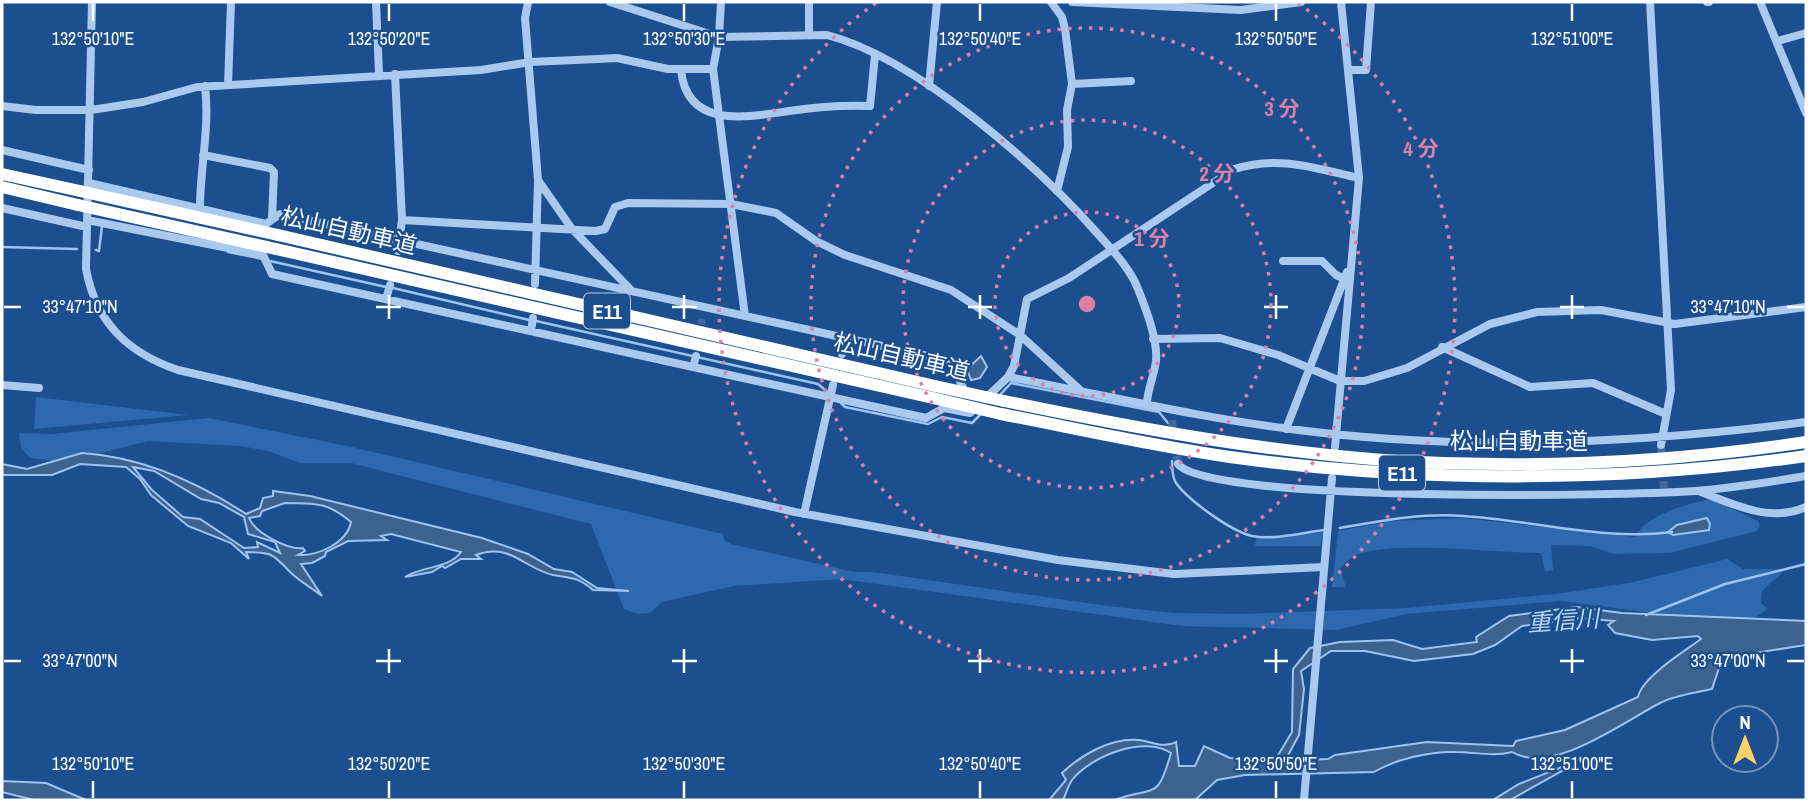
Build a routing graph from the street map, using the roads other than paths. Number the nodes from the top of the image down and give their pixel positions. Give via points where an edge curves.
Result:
1 (91, 2) edge
2 (231, 2) edge
3 (376, 2) edge
4 (528, 2) edge
5 (610, 2) edge
6 (720, 2) edge
7 (809, 2) edge
8 (937, 2) edge
9 (1051, 2) edge
10 (1072, 2) edge
11 (1301, 2) edge
12 (1340, 2) edge
13 (1371, 2) edge
14 (1650, 2) edge
15 (1760, 2) edge
16 (1806, 33) edge
17 (809, 36) junction
18 (719, 37) junction
19 (1778, 41) junction
20 (875, 55) junction
21 (530, 62) junction
22 (713, 69) junction
23 (681, 70) junction
24 (1349, 70) junction
25 (379, 74) junction
26 (395, 74) junction
27 (1131, 81) dead end
28 (1072, 84) junction
29 (228, 85) junction
30 (205, 86) junction
31 (929, 86) junction
32 (2, 106) edge
33 (91, 110) junction
34 (1806, 113) edge
35 (719, 114) junction
36 (2, 150) edge
37 (203, 155) junction
38 (89, 170) junction
39 (2, 174) edge
40 (1359, 178) junction
41 (538, 180) junction
42 (2, 187) edge
43 (1058, 191) junction
44 (82, 193) junction
45 (731, 204) junction
46 (2, 208) edge
47 (200, 209) junction
48 (272, 219) junction
49 (402, 220) junction
50 (87, 223) junction
51 (537, 227) junction
52 (572, 229) junction
53 (399, 240) junction
54 (1111, 249) junction
55 (398, 251) dead end
56 (1283, 261) dead end
57 (1351, 265) junction
58 (535, 270) junction
59 (1345, 279) junction
60 (535, 284) dead end
61 (390, 285) dead end
62 (632, 291) junction
63 (386, 299) junction
64 (1806, 307) edge
65 (705, 309) junction
66 (745, 316) junction
67 (533, 318) dead end
68 (702, 319) tunnel mouth
69 (1668, 322) junction
70 (531, 331) junction
71 (1020, 335) junction
72 (845, 339) junction
73 (1153, 339) junction
74 (1442, 347) junction
75 (842, 354) dead end
76 (696, 356) dead end
77 (693, 367) junction
78 (1311, 370) junction
79 (1008, 377) junction
80 (1340, 381) junction
81 (2, 385) edge
82 (833, 385) dead end
83 (39, 388) dead end
84 (1080, 390) junction
85 (934, 392) junction
86 (830, 398) junction
87 (1147, 402) junction
88 (979, 405) junction
89 (1003, 407) junction
90 (1667, 414) junction
91 (1806, 422) edge
92 (1286, 429) junction
93 (1336, 433) junction
94 (1661, 441) junction
95 (1806, 443) edge
96 (1335, 447) dead end
97 (1806, 456) edge
98 (1178, 464) dead end
99 (1806, 476) edge
100 (1332, 478) dead end
101 (1331, 490) junction
102 (1698, 491) junction
103 (1806, 507) edge
104 (804, 514) junction
105 (1324, 567) junction
106 (1304, 800) edge

1 - 33 street
2 - 29 street
3 - 25 street
4 - 21 street via 525,18
5 - 18 street
6 - 18 street
7 - 17 street
8 - 31 street
9 - 28 street via 1062,17
10 - 11 street via 1241,10
12 - 24 street
13 - 24 street via 1366,70
14 - 69 street
15 - 19 street
16 - 19 street
17 - 18 street
17 - 20 street via 844,40
18 - 22 street
19 - 34 street
20 - 31 street
20 - 35 street via 870,106 745,117
21 - 23 street via 617,58
21 - 26 street via 481,70
21 - 41 street
22 - 23 street
22 - 35 street
23 - 35 street via 692,100
24 - 40 street
25 - 26 street
25 - 29 street
26 - 49 street
27 - 28 street
28 - 43 street via 1068,147
29 - 30 street
30 - 33 street
30 - 37 street via 209,115
31 - 43 street
32 - 33 street
33 - 38 street
35 - 45 street
36 - 38 street
37 - 47 street
37 - 48 street via 270,168 274,172
38 - 44 street
39 - 44 highway, 松山自動車道 / E11
40 - 54 street via 1281,161 1234,169
40 - 57 street
41 - 51 street
41 - 52 street
42 - 44 highway, 松山自動車道 / E11
43 - 54 street
44 - 47 street
44 - 50 street
44 - 85 highway, 松山自動車道 / E11, bridge via 278,235
44 - 85 highway, 松山自動車道 / E11, bridge via 276,250
45 - 52 street via 628,203 615,207 605,229
45 - 66 street
45 - 71 street via 776,213 845,255 951,290
46 - 50 street
47 - 48 street via 266,224
48 - 53 street via 279,214
49 - 51 street
49 - 53 street
50 - 63 street via 263,255 272,274
50 - 104 street via 86,269 95,303 113,332 150,360
51 - 52 street
51 - 58 street
52 - 62 street
53 - 55 street
53 - 58 street
54 - 71 street via 1027,299
54 - 73 street via 1138,287
56 - 59 street via 1322,261
57 - 59 street
57 - 80 street
58 - 60 street
58 - 62 street
59 - 78 street
61 - 63 street
62 - 65 street
63 - 70 street
64 - 69 street
65 - 66 street
65 - 68 street
66 - 72 street
67 - 70 street
69 - 74 street via 1601,310 1537,312 1490,324
69 - 90 street via 1671,390
70 - 77 street
71 - 79 street
71 - 84 street
72 - 75 street
72 - 88 street via 946,360 966,395
73 - 78 street via 1220,338
73 - 87 street via 1156,358
74 - 80 street via 1407,368 1364,381
74 - 90 street via 1530,387 1593,383
76 - 77 street
77 - 86 street
78 - 80 street
78 - 92 street
79 - 84 street
79 - 88 street
80 - 93 street
81 - 83 street
82 - 86 street
84 - 87 street
85 - 89 highway, 松山自動車道 / E11, bridge
86 - 88 street via 926,418 944,408 970,414
86 - 104 street
87 - 92 street via 1172,416
89 - 95 highway, 松山自動車道 / E11 via 1234,444 1398,461 1639,459
89 - 97 highway, 松山自動車道 / E11 via 1230,457 1396,473 1640,472
90 - 94 street
91 - 94 street
92 - 93 street
93 - 94 street via 1497,441
93 - 96 street
98 - 101 street via 1195,474
99 - 102 street
100 - 101 street
101 - 102 street via 1477,497
101 - 105 street
102 - 103 street via 1768,514
104 - 105 street via 1143,573
105 - 106 street

